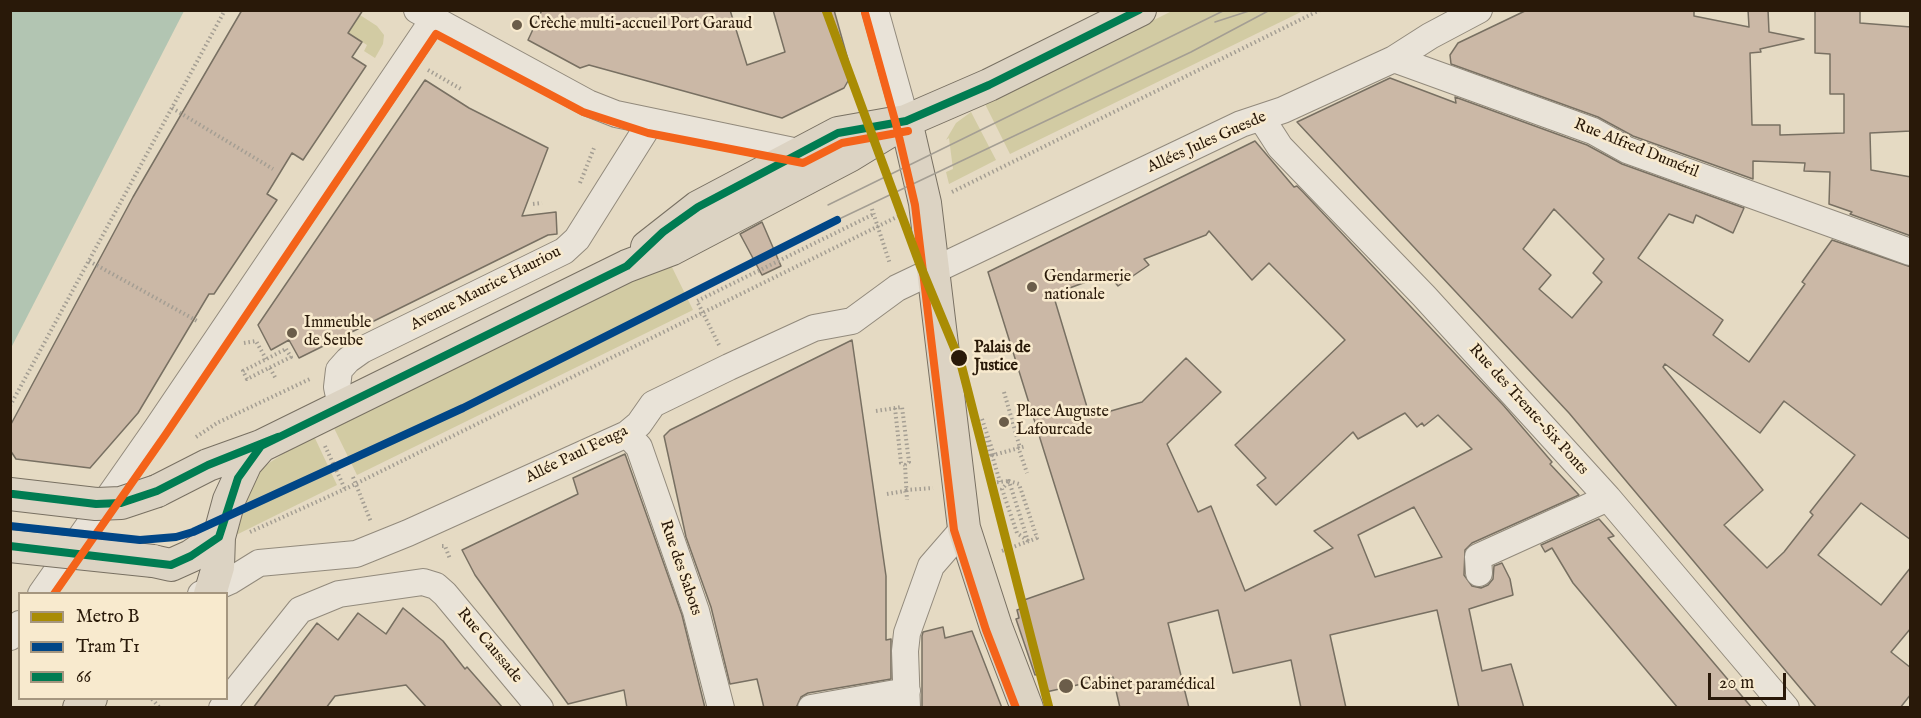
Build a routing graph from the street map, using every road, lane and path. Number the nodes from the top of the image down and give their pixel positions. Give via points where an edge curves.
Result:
1 (225, 10) edge
2 (875, 10) edge
3 (1140, 10) edge
4 (1320, 10) edge
5 (1479, 10) edge
6 (425, 15) edge
7 (1394, 58) junction
8 (435, 74) dead end
9 (461, 89) dead end
10 (172, 108) junction
11 (1262, 119) junction
12 (906, 121) junction
13 (650, 123) junction
14 (803, 153) junction
15 (273, 169) dead end
16 (949, 193) dead end
17 (542, 203) dead end
18 (533, 204) dead end
19 (905, 212) dead end
20 (879, 227) junction
21 (1911, 252) edge
22 (90, 261) junction
23 (627, 266) junction
24 (934, 280) junction
25 (897, 288) junction
26 (702, 311) junction
27 (199, 322) dead end
28 (256, 341) dead end
29 (266, 359) junction
30 (729, 367) junction
31 (270, 368) junction
32 (276, 379) dead end
33 (305, 380) dead end
34 (1004, 392) dead end
35 (10, 406) edge
36 (341, 406) junction
37 (895, 408) junction
38 (876, 411) dead end
39 (982, 419) dead end
40 (312, 420) junction
41 (1010, 420) dead end
42 (627, 434) junction
43 (194, 438) dead end
44 (261, 446) junction
45 (1026, 446) dead end
46 (1020, 448) junction
47 (993, 455) junction
48 (982, 458) dead end
49 (905, 465) junction
50 (1027, 473) dead end
51 (1000, 482) dead end
52 (345, 489) junction
53 (1002, 489) dead end
54 (10, 494) edge
55 (887, 494) dead end
56 (1608, 498) junction
57 (964, 528) junction
58 (231, 538) junction
59 (1028, 541) junction
60 (10, 546) edge
61 (439, 547) dead end
62 (1002, 551) dead end
63 (450, 559) dead end
64 (162, 563) junction
65 (1479, 573) dead end
66 (42, 592) edge
67 (204, 592) edge
68 (907, 699) edge
69 (222, 708) edge
70 (540, 708) edge
71 (722, 708) edge
72 (811, 708) edge
73 (1028, 708) edge
74 (1786, 708) edge

1 - 10 path
2 - 12 street
3 - 12 main road via 989,85
4 - 16 path
5 - 7 street, Allées Jules Guesde
6 - 13 street via 588,102
6 - 66 street
7 - 11 street, Allées Jules Guesde
7 - 21 street, Rue Alfred Duméril via 1593,131 1627,150
8 - 9 path
10 - 15 path
10 - 22 path
11 - 24 street, Allées Jules Guesde via 1241,124
11 - 56 street, Rue des Trente-Six Ponts via 1280,147 1425,296
12 - 14 main road via 838,134
12 - 23 main road via 849,156 672,249
12 - 24 main road via 925,203
13 - 14 street
13 - 36 street, Avenue Maurice Hauriou via 578,239 564,251 362,350 339,370
14 - 23 main road via 698,207 663,232
17 - 18 path
19 - 20 path
20 - 25 path
20 - 26 path
20 - 26 path via 873,211 698,301
22 - 27 path
22 - 35 path
23 - 36 main road
24 - 25 street, Allée Paul Feuga
24 - 57 main road
25 - 30 street, Allée Paul Feuga via 852,321 814,328
26 - 30 path
26 - 52 path
28 - 29 path
29 - 31 path via 286,349 291,357
29 - 31 path via 243,371 247,379
30 - 42 street, Allée Paul Feuga via 653,404
31 - 32 path
33 - 43 path
34 - 46 path
36 - 40 main road
37 - 38 path
37 - 49 path via 901,463
37 - 49 path via 902,407 909,462
39 - 47 path
40 - 44 main road
40 - 52 path
41 - 50 path
42 - 67 street, Allée Paul Feuga via 373,548 329,558 259,563
42 - 71 street, Rue des Sabots via 639,447 696,611
44 - 54 main road, bridge via 121,503 96,504
44 - 58 main road via 238,478
45 - 46 path
46 - 47 path
47 - 48 path
47 - 51 path
49 - 55 path via 907,500 905,491
52 - 58 path
53 - 59 path via 1017,533
56 - 65 street via 1478,557
56 - 74 street, Rue des Trente-Six Ponts
57 - 68 street via 932,567 907,633
57 - 73 main road via 996,627
58 - 64 main road via 191,556
58 - 67 main road
59 - 59 path via 1037,538 1018,484 1009,481
59 - 62 path
60 - 64 main road, bridge
61 - 63 path via 445,546
64 - 67 main road
68 - 72 street
69 - 70 street, Rue Caussade via 300,610 339,594 423,582 436,586

